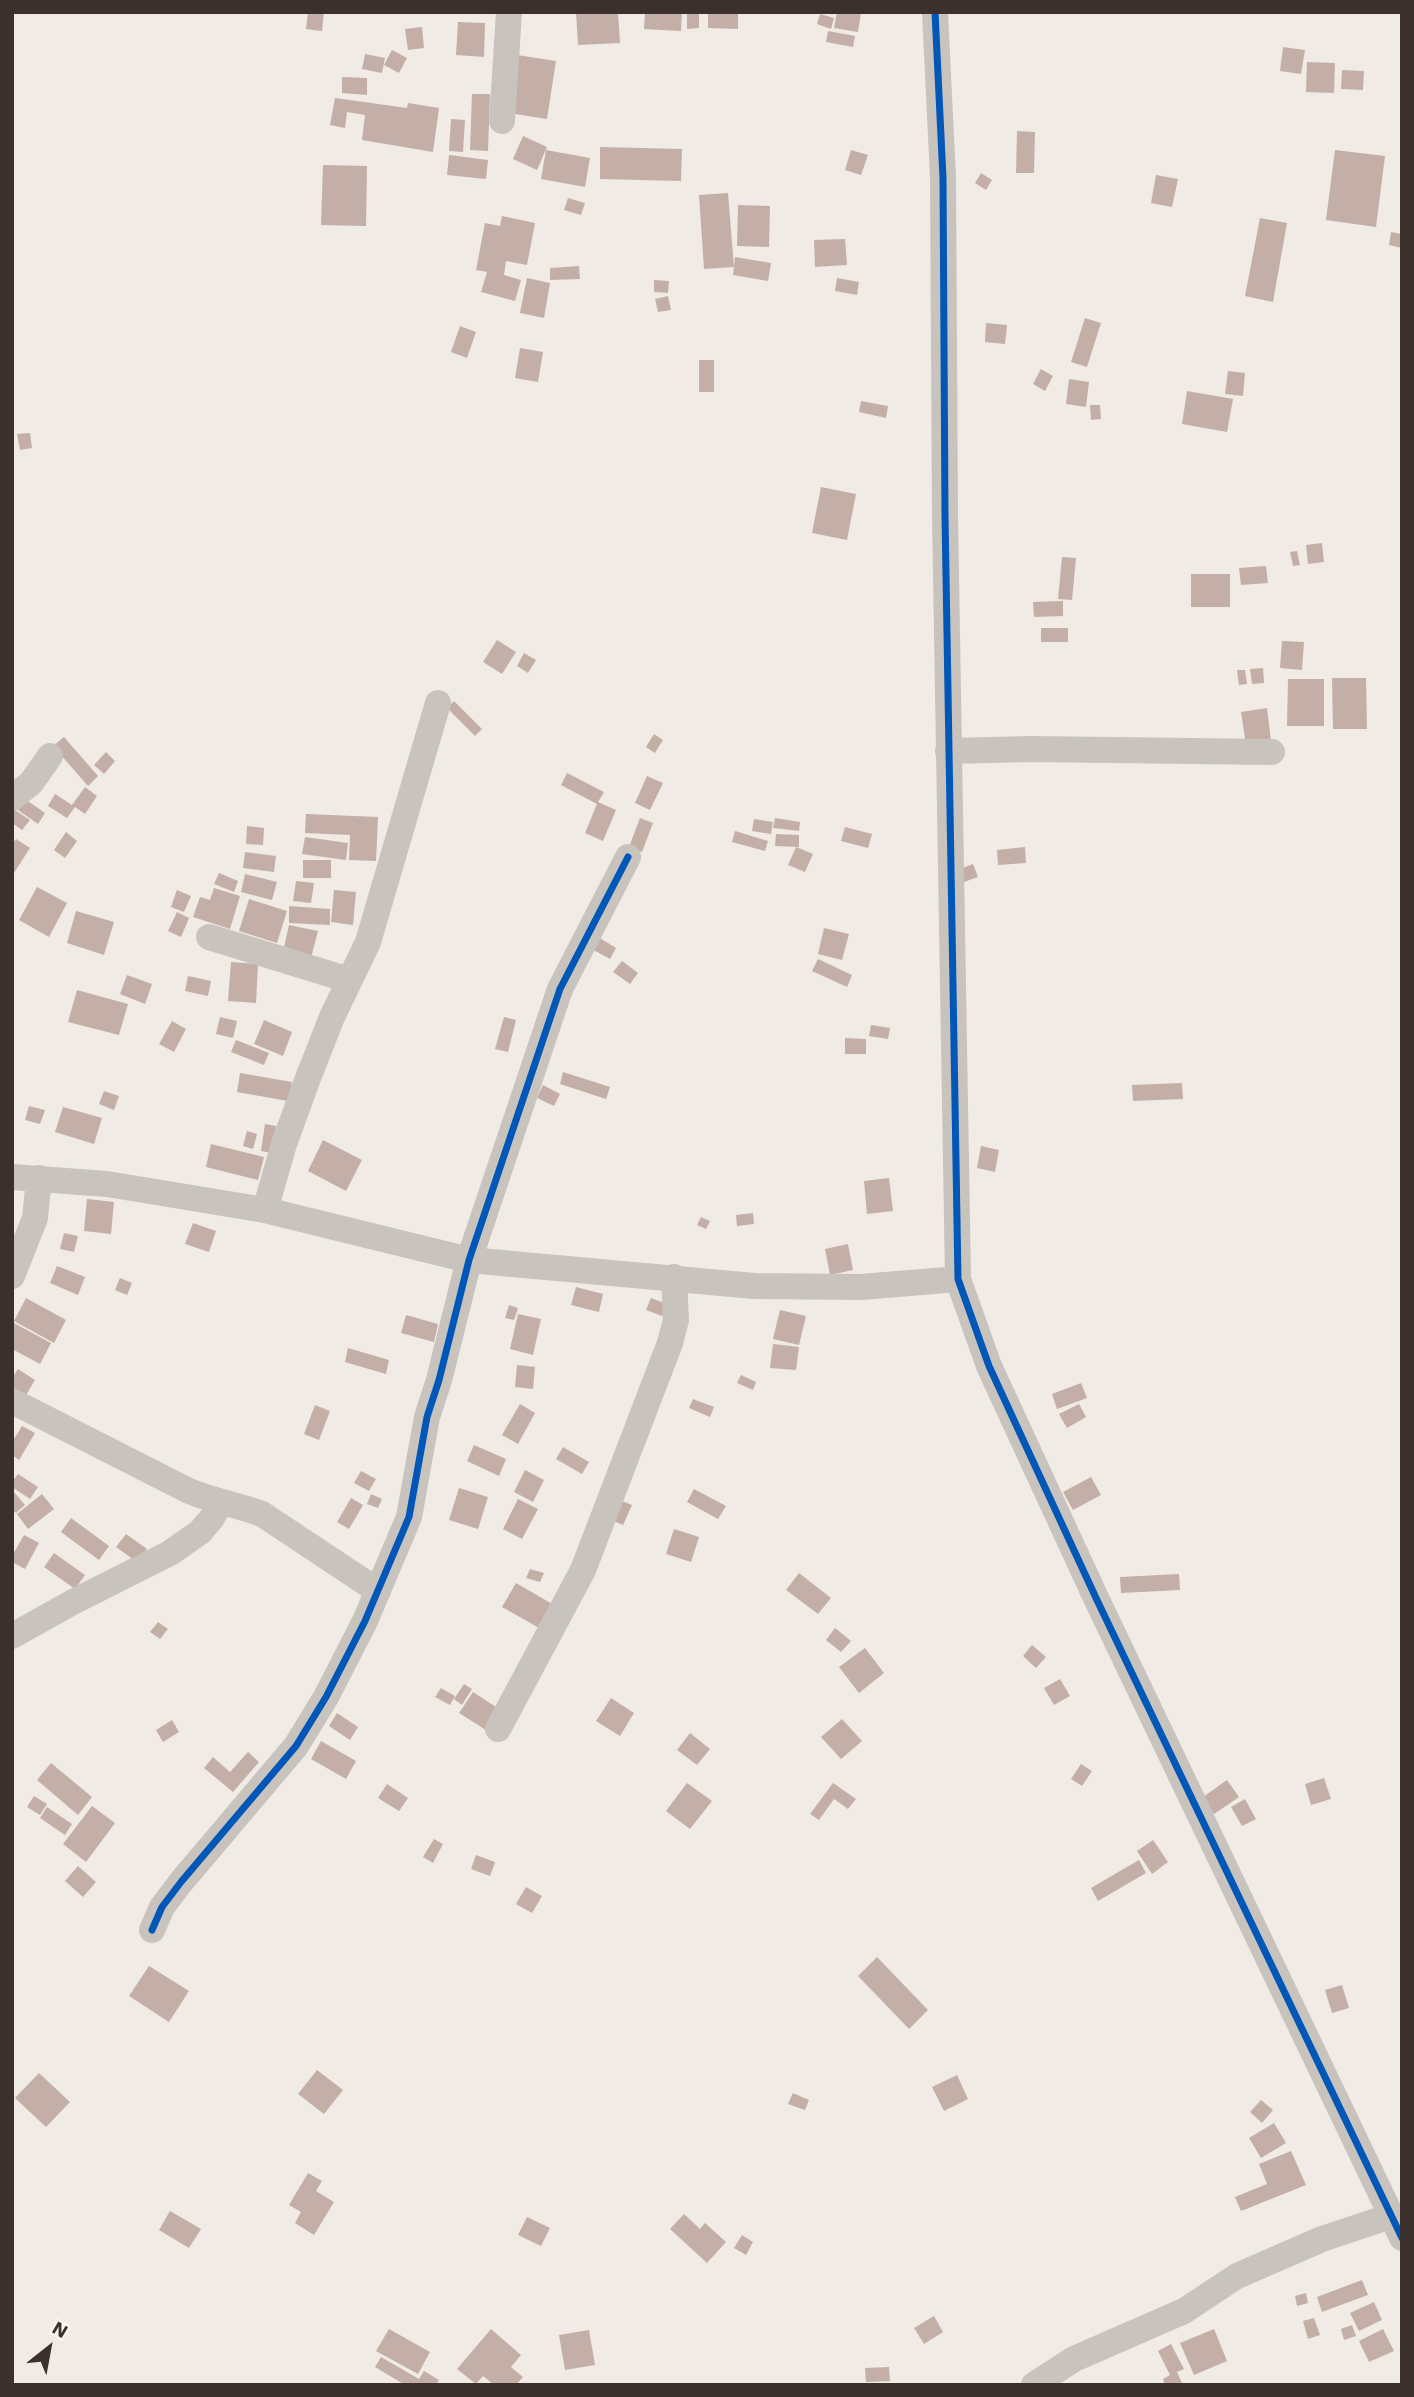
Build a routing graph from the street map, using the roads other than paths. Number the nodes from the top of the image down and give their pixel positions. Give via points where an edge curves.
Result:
1 (509, 12) edge
2 (935, 12) edge
3 (502, 121) dead end
4 (438, 703) dead end
5 (948, 751) junction
6 (1272, 752) dead end
7 (50, 756) dead end
8 (12, 798) edge
9 (628, 857) dead end
10 (209, 937) dead end
11 (349, 980) junction
12 (12, 1177) edge
13 (39, 1178) junction
14 (265, 1210) junction
15 (469, 1260) junction
16 (12, 1276) edge
17 (674, 1278) junction
18 (958, 1279) junction
19 (12, 1401) edge
20 (220, 1503) junction
21 (378, 1591) junction
22 (12, 1636) edge
23 (498, 1730) dead end
24 (152, 1930) dead end
25 (1396, 2227) edge
26 (1034, 2385) edge

1 - 3 street
2 - 5 street via 943,178
4 - 11 street via 368,942
5 - 6 street
5 - 18 street
7 - 8 street via 31,783
9 - 15 street via 560,989
10 - 11 street
11 - 14 street via 284,1144
12 - 13 street
13 - 14 street via 107,1184
13 - 16 street via 35,1218
14 - 15 street
15 - 17 street
15 - 21 street via 427,1417 409,1517
17 - 18 street via 754,1286 861,1287
17 - 23 street via 676,1320 670,1343 609,1506 583,1570
18 - 25 street via 989,1366 1096,1598
19 - 20 street
20 - 21 street via 262,1514
20 - 22 street via 200,1532 170,1553
21 - 24 street via 326,1697 296,1746 180,1882
25 - 26 street via 1322,2239 1237,2276 1184,2311 1074,2359

